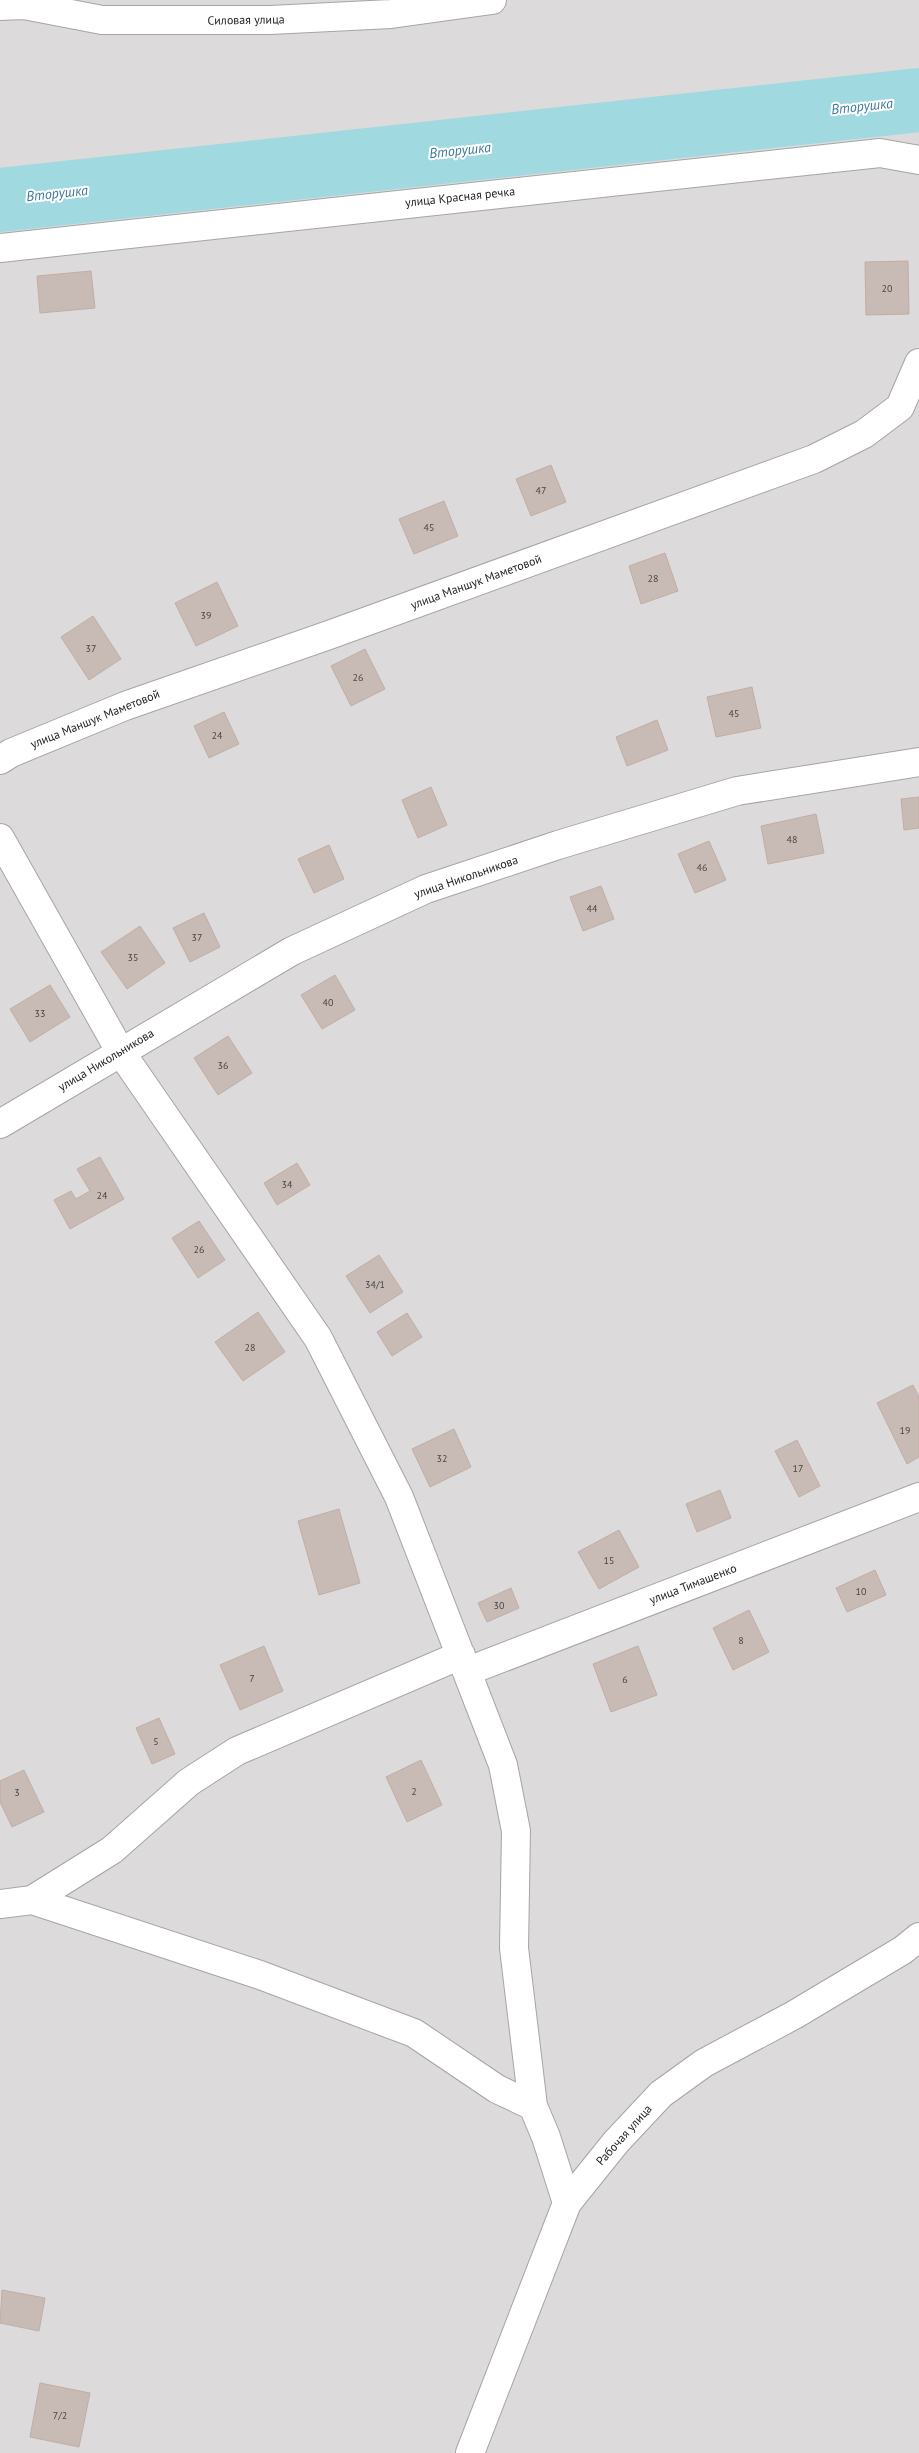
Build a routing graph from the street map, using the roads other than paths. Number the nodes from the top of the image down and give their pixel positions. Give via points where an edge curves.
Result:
1 (492, 0) edge
2 (17, 4) edge
3 (919, 160) edge
4 (0, 248) edge
5 (919, 363) edge
6 (0, 760) edge
7 (919, 762) edge
8 (0, 838) edge
9 (120, 1051) junction
10 (0, 1124) edge
11 (919, 1497) edge
12 (464, 1663) junction
13 (32, 1900) junction
14 (0, 1904) edge
15 (919, 1937) edge
16 (533, 2106) junction
17 (567, 2203) junction
18 (470, 2453) edge

1 - 2 street, Силовая улица via 392,14 270,20 102,20
3 - 4 street, улица Красная речка via 880,153
5 - 6 street, улица Маншук Маметовой via 900,408 864,434 814,459 125,706
7 - 9 street, улица Никольникова via 737,791 426,889 292,950
8 - 9 street
9 - 10 street, улица Никольникова
9 - 12 street via 318,1338 399,1497
11 - 12 street, улица Тимашенко
12 - 13 street, улица Тимашенко via 237,1751 189,1782 112,1850
12 - 16 street via 503,1765 516,1831 514,1948
13 - 14 street
13 - 16 street via 260,1975 414,2033 497,2089
15 - 17 street, Рабочая улица via 903,1950 794,2015 704,2063 661,2094 616,2142
16 - 17 street
17 - 18 street, Рабочая улица

